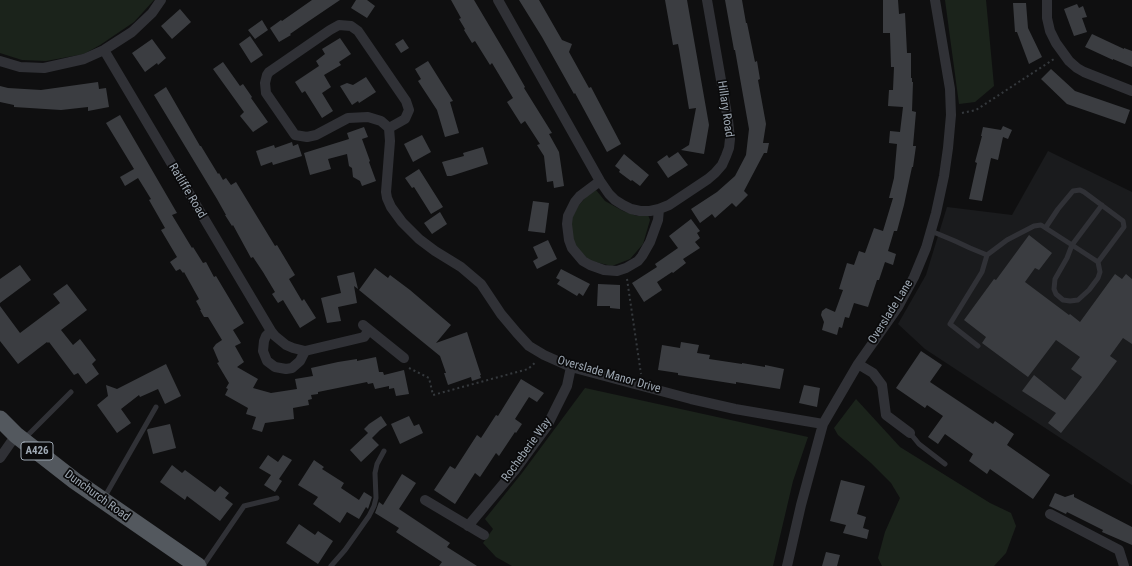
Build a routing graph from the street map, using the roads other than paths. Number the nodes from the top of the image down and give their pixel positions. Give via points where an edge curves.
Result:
1 (161, 0) edge
2 (498, 0) edge
3 (707, 0) edge
4 (935, 0) edge
5 (1046, 0) edge
6 (104, 50) junction
7 (0, 61) edge
8 (1132, 91) edge
9 (389, 128) junction
10 (600, 181) junction
11 (1102, 206) junction
12 (659, 209) junction
13 (1046, 227) junction
14 (931, 232) junction
15 (1072, 245) junction
16 (988, 254) junction
17 (1098, 262) junction
18 (271, 331) junction
19 (978, 346) dead end
20 (305, 351) junction
21 (404, 358) road end
22 (858, 364) junction
23 (571, 366) junction
24 (71, 392) dead end
25 (156, 407) dead end
26 (0, 419) edge
27 (823, 424) junction
28 (910, 432) joint
29 (20, 437) junction
30 (384, 451) dead end
31 (0, 458) edge
32 (945, 464) dead end
33 (277, 498) dead end
34 (102, 500) junction
35 (425, 500) dead end
36 (1050, 514) dead end
37 (468, 526) junction
38 (484, 535) dead end
39 (198, 566) edge
40 (203, 566) edge
41 (331, 566) edge
42 (787, 566) edge
43 (1124, 566) edge

1 - 6 street via 152,13 132,32
2 - 10 street, Hillary Road
3 - 12 street, Hillary Road via 729,125 729,148 715,173 669,205
4 - 14 street, Overslade Lane via 950,88 951,115 944,176
5 - 8 street via 1050,31 1073,65
6 - 7 street via 84,59 44,68 20,67
6 - 18 street, Ratliffe Road
9 - 9 street via 405,119 409,110 406,101 358,31 351,26 339,25 330,30 267,75 266,93 295,135 316,135 348,118 368,117 381,121
9 - 23 street, Overslade Manor Drive via 386,192 391,207 402,222 419,239 461,266 481,284 501,314 529,346
10 - 12 street, Hillary Road via 609,194 622,205 640,211
10 - 12 street via 580,196 571,209 567,224 572,248 590,265 617,271 638,261 656,227
11 - 13 lane via 1084,192 1074,190
11 - 15 lane
11 - 17 lane via 1122,221 1124,227
13 - 15 lane
13 - 16 lane via 1041,224 1028,228
14 - 16 lane
14 - 22 street, Overslade Lane via 914,277 898,307
15 - 17 lane
15 - 17 lane via 1055,279 1054,289 1063,300 1078,300 1086,293 1098,278
16 - 19 lane via 982,272 950,324
18 - 20 street, Ratliffe Road via 286,345
18 - 20 street via 264,340 263,351 267,361 275,367 292,368 300,361
20 - 21 street via 364,337 366,328
22 - 27 street, Overslade Lane
22 - 28 street via 873,373 882,384 886,414
23 - 27 street, Overslade Manor Drive via 735,409
23 - 37 street, Rocheberie Way via 567,386 547,426 515,470
24 - 29 lane
25 - 34 lane
26 - 29 highway, Dunchurch Road / A426
27 - 42 street, Overslade Lane
28 - 32 lane via 919,444
29 - 31 street
29 - 34 highway, Dunchurch Road / A426 via 75,482
30 - 41 lane via 375,473 374,506 345,550
33 - 40 lane via 244,506
34 - 39 highway, Dunchurch Road / A426
35 - 37 street
36 - 43 street via 1119,550
37 - 38 street

